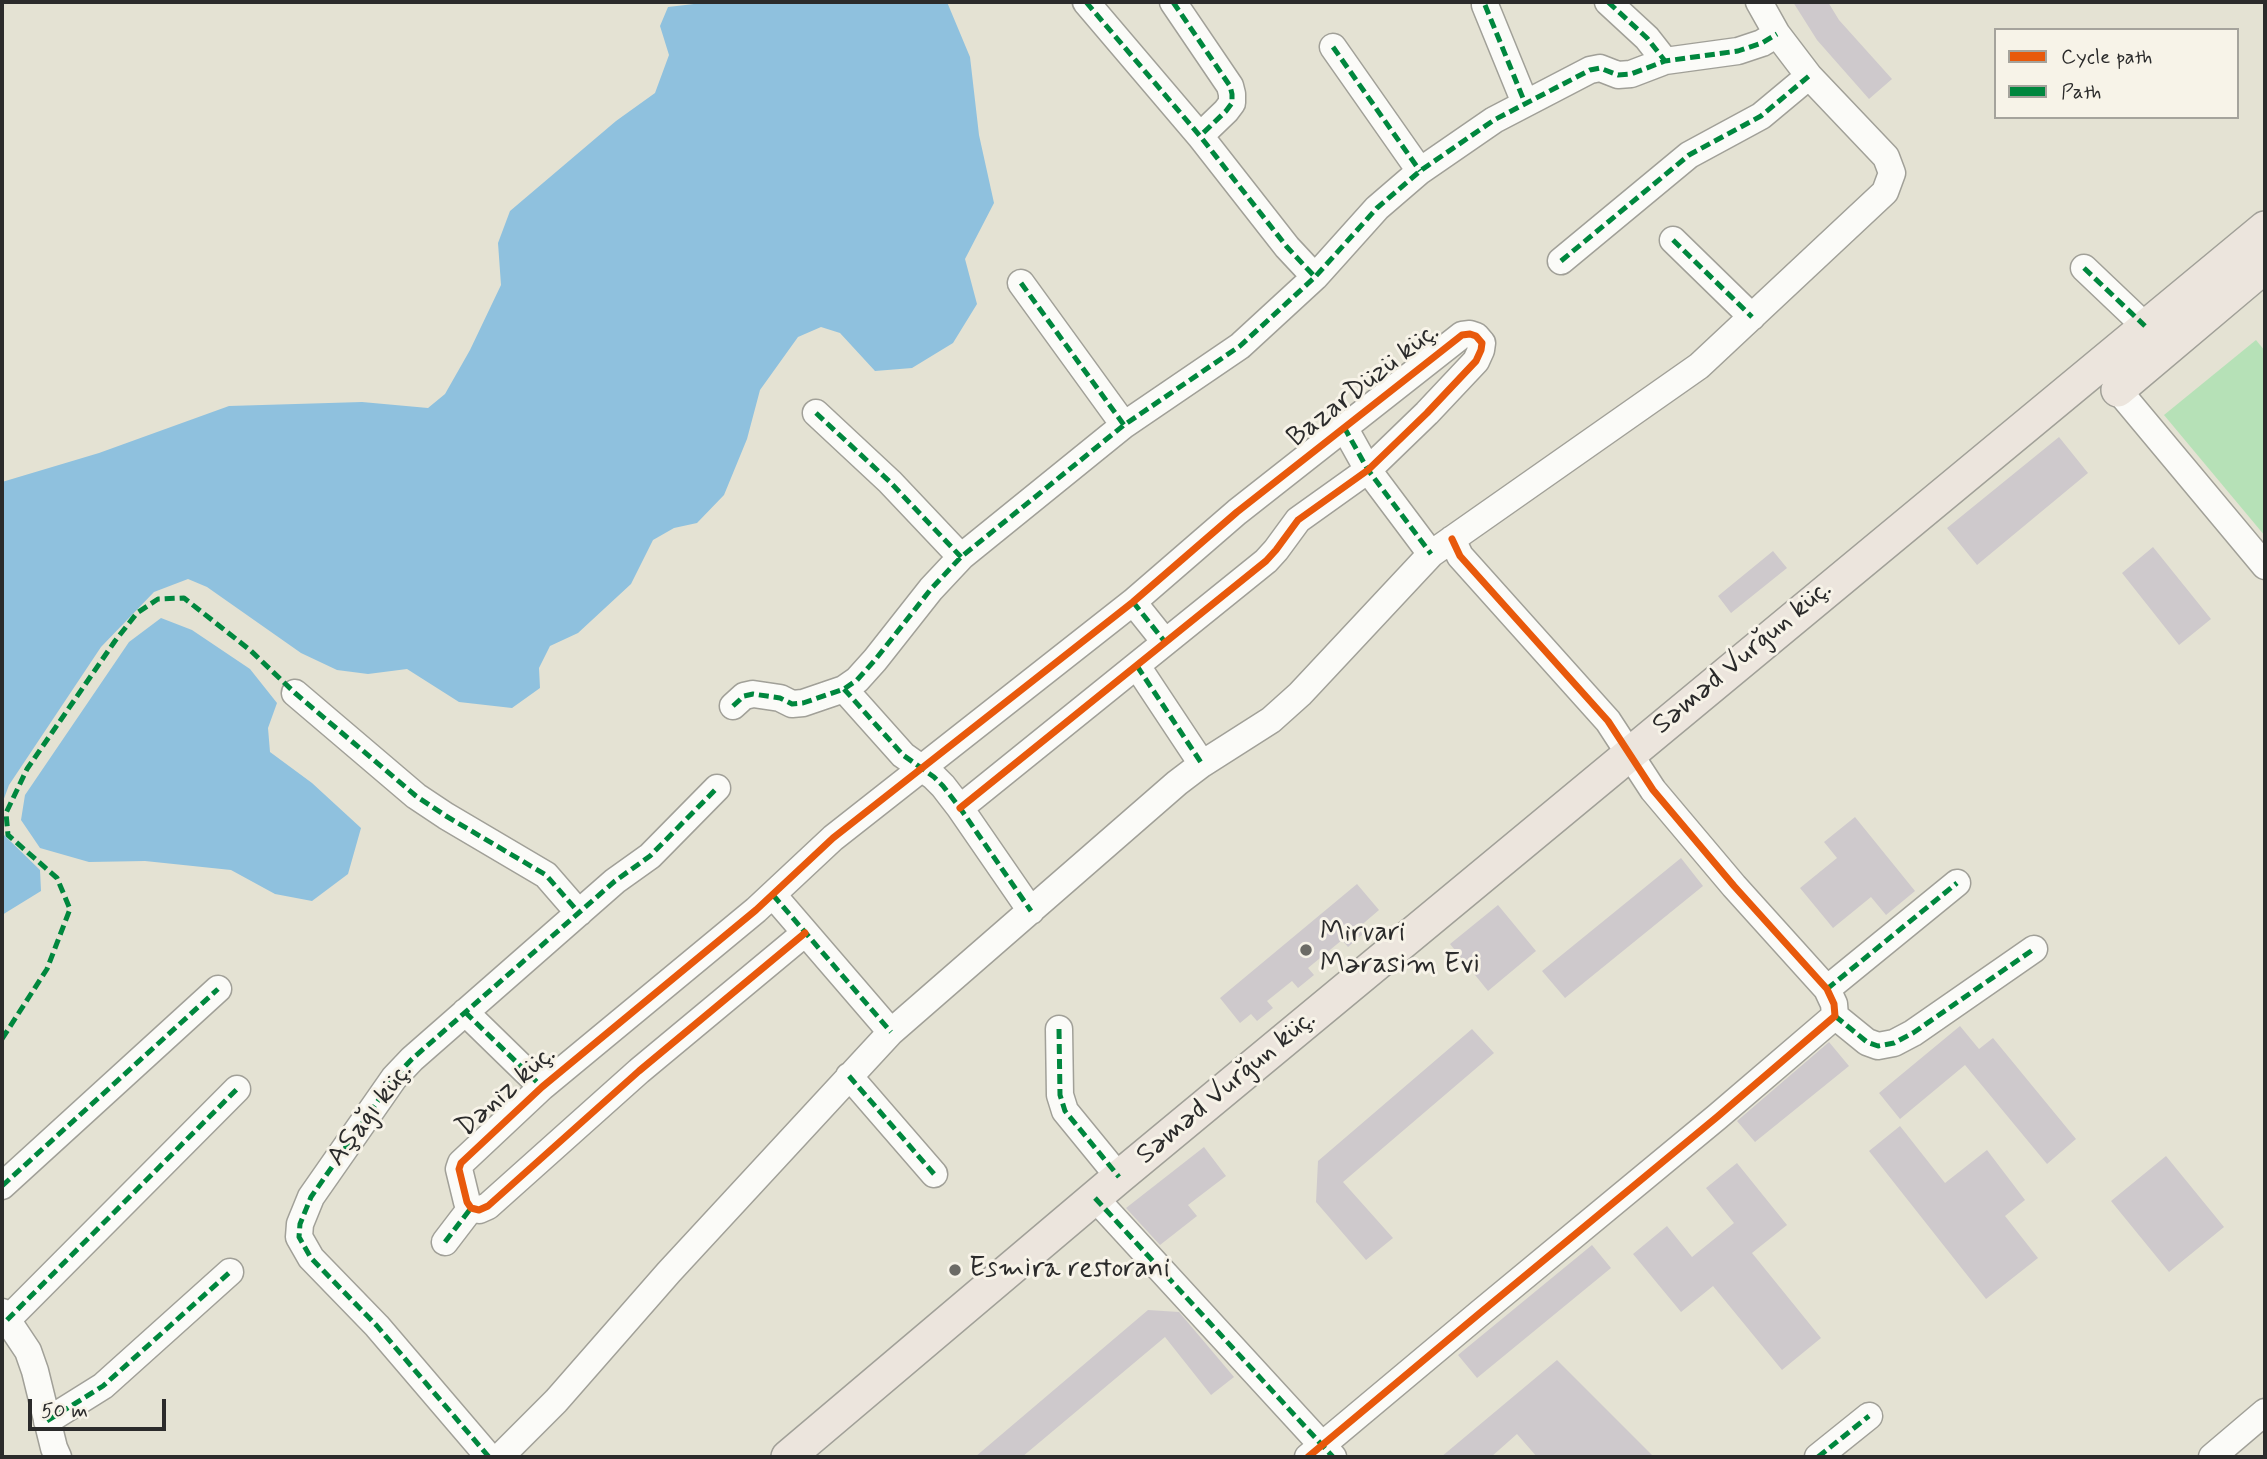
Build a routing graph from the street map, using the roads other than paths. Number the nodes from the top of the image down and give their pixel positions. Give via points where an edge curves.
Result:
1 (1086, 2) edge
2 (1172, 2) edge
3 (1608, 2) edge
4 (1759, 2) edge
5 (1485, 5) dead end
6 (1777, 34) junction
7 (1333, 47) dead end
8 (1665, 61) junction
9 (1809, 76) junction
10 (1525, 103) junction
11 (1200, 136) junction
12 (1420, 171) junction
13 (2265, 228) edge
14 (1673, 240) dead end
15 (1561, 261) dead end
16 (2265, 265) edge
17 (2084, 268) dead end
18 (1315, 277) junction
19 (1021, 283) dead end
20 (1752, 317) junction
21 (2145, 326) junction
22 (2109, 377) junction
23 (816, 412) dead end
24 (1124, 425) junction
25 (1344, 427) junction
26 (1368, 470) junction
27 (1452, 539) junction
28 (1431, 554) junction
29 (961, 557) junction
30 (2265, 566) edge
31 (1133, 602) junction
32 (1165, 642) junction
33 (1137, 666) junction
34 (844, 689) junction
35 (295, 694) dead end
36 (733, 706) dead end
37 (1628, 754) junction
38 (1202, 764) junction
39 (922, 769) junction
40 (718, 788) dead end
41 (960, 808) junction
42 (1957, 883) dead end
43 (774, 895) junction
44 (1031, 911) junction
45 (579, 913) junction
46 (805, 933) junction
47 (2034, 949) dead end
48 (218, 989) dead end
49 (1827, 989) junction
50 (465, 1013) junction
51 (1835, 1016) junction
52 (1059, 1029) dead end
53 (891, 1032) junction
54 (849, 1076) junction
55 (542, 1087) junction
56 (237, 1089) dead end
57 (934, 1174) dead end
58 (2, 1186) edge
59 (1107, 1188) junction
60 (471, 1208) junction
61 (445, 1242) dead end
62 (230, 1272) dead end
63 (4, 1316) edge
64 (2265, 1412) edge
65 (1869, 1416) dead end
66 (47, 1421) junction
67 (1321, 1453) edge
68 (58, 1457) edge
69 (489, 1457) edge
70 (500, 1457) edge
71 (788, 1457) edge
72 (1818, 1457) edge
73 (2212, 1457) edge

1 - 11 street
2 - 11 street via 1233,94 1226,111
3 - 8 street
4 - 6 street
5 - 10 street
6 - 8 street via 1738,51
6 - 9 street
7 - 12 street
8 - 10 street via 1631,74 1590,69
9 - 15 street via 1761,116 1689,155
9 - 20 street via 1886,157 1892,173 1885,192
10 - 12 street
11 - 18 street
12 - 18 street via 1368,217
13 - 21 main road
14 - 20 street
16 - 22 main road
17 - 21 street
18 - 24 street via 1240,346
19 - 24 street
20 - 27 street via 1699,366
21 - 22 main road
22 - 30 street
22 - 37 main road, Səməd Vurğun küç. via 2056,400
23 - 29 street
24 - 29 street
25 - 26 street
25 - 26 street, BazarDüzü küç. via 1462,335 1476,336 1482,343 1476,361
25 - 31 street, BazarDüzü küç.
26 - 28 street
26 - 32 street, BazarDüzü küç. via 1298,520 1266,561
27 - 28 street
27 - 37 street via 1460,556 1597,707
28 - 38 street via 1300,694 1271,720
29 - 34 street via 876,660
31 - 32 street
31 - 39 street, BazarDüzü küç.
32 - 33 street, BazarDüzü küç.
33 - 38 street
33 - 41 street, BazarDüzü küç.
34 - 36 street via 792,704 753,694
34 - 39 street via 903,755
35 - 45 street via 416,796 546,875
37 - 49 street via 1734,886
37 - 59 main road, Səməd Vurğun küç.
38 - 44 street
39 - 41 street
39 - 43 street, Dəniz küç. via 834,838
40 - 45 street, Aşağı küç. via 650,856
41 - 44 street
42 - 49 street
43 - 46 street
43 - 55 street, Dəniz küç.
44 - 53 street
45 - 50 street, Aşağı küç.
46 - 53 street
46 - 60 street via 639,1071 488,1206
47 - 51 street via 1894,1043 1878,1046 1867,1042
48 - 58 street
49 - 51 street
50 - 55 street
50 - 69 street, Aşağı küç. via 394,1078 311,1197 299,1237 311,1258 377,1326
51 - 67 street via 1480,1312
52 - 59 street via 1060,1095
53 - 54 street
54 - 57 street
54 - 70 street
55 - 60 street, Dəniz küç. via 461,1163
56 - 63 street
59 - 67 street
59 - 71 main road, Səməd Vurğun küç.
60 - 61 street
62 - 66 street via 103,1386
63 - 66 street via 28,1352
64 - 73 street
65 - 72 street
66 - 68 street

